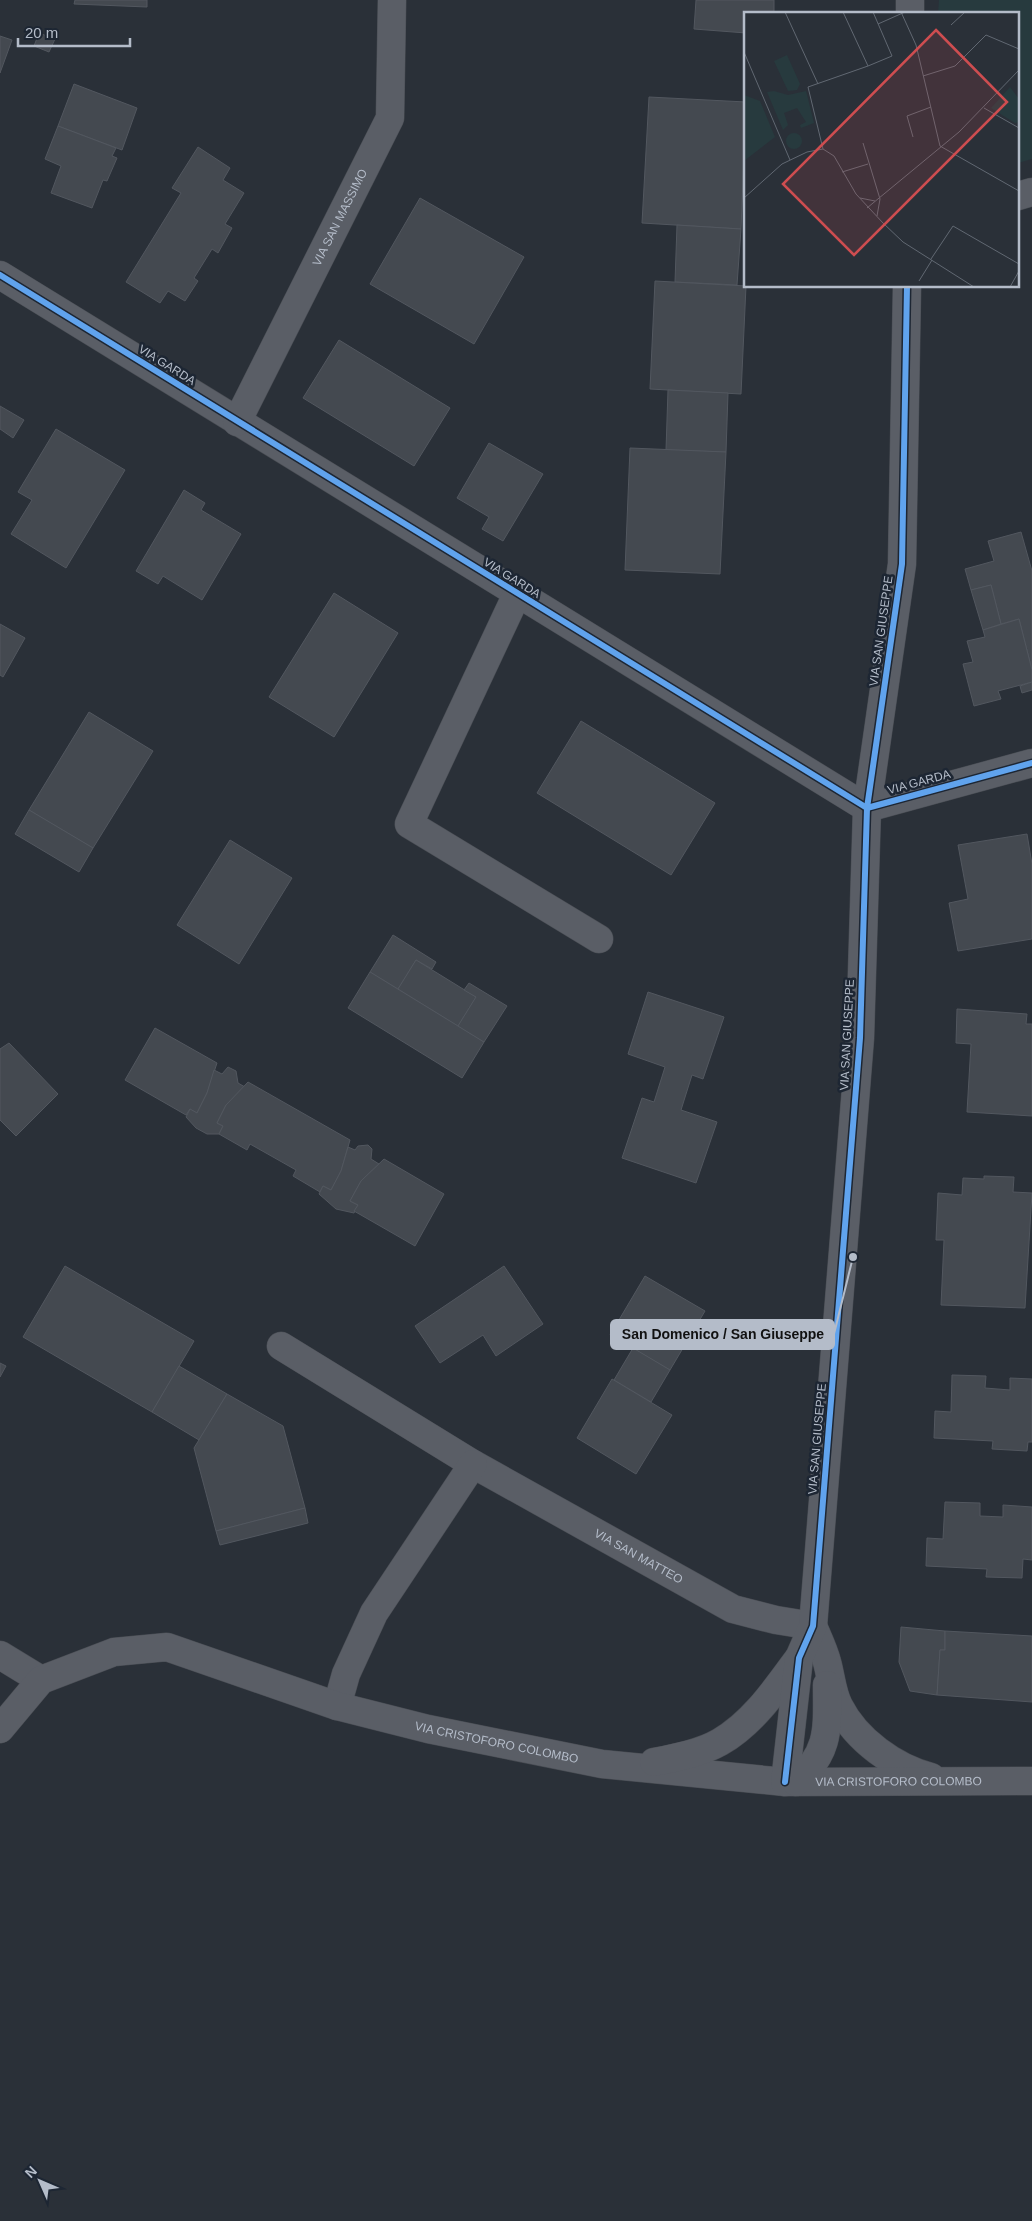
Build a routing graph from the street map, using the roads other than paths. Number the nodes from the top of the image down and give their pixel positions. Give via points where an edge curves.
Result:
1 (392, 0) edge
2 (0, 275) edge
3 (907, 288) edge
4 (237, 422) junction
5 (517, 594) junction
6 (1032, 763) edge
7 (867, 808) junction
8 (598, 938) dead end
9 (281, 1346) dead end
10 (473, 1464) junction
11 (813, 1626) junction
12 (0, 1655) edge
13 (799, 1658) junction
14 (826, 1660) junction
15 (41, 1680) junction
16 (337, 1706) junction
17 (0, 1729) edge
18 (632, 1766) junction
19 (1032, 1781) edge
20 (790, 1782) junction
21 (954, 1782) junction

1 - 4 street, VIA SAN MASSIMO via 390,118
2 - 4 street, VIA GARDA
3 - 7 street, VIA SAN GIUSEPPE via 902,564
4 - 5 street, VIA GARDA
5 - 7 street, VIA GARDA
5 - 8 street, VIA GARDA via 410,824
6 - 7 street, VIA GARDA
7 - 11 street, VIA SAN GIUSEPPE via 860,1038
9 - 10 street, VIA SAN MATTEO
10 - 11 street, VIA SAN MATTEO via 733,1609
10 - 16 street via 374,1612 346,1674
11 - 13 street, VIA SAN GIUSEPPE
11 - 14 street, VIA SAN GIUSEPPE
12 - 15 street
13 - 18 street, VIA SAN GIUSEPPE via 749,1720 719,1743 679,1757
13 - 20 street, VIA SAN GIUSEPPE
14 - 20 street, VIA SAN GIUSEPPE via 827,1729 821,1753 809,1771
14 - 21 street, VIA SAN GIUSEPPE via 839,1706 858,1732 884,1755 914,1773
15 - 16 street, VIA CRISTOFORO COLOMBO via 114,1652 167,1647
15 - 17 street, VIA CRISTOFORO COLOMBO
16 - 18 street, VIA CRISTOFORO COLOMBO via 428,1729 602,1764
18 - 20 street, VIA CRISTOFORO COLOMBO
19 - 21 street, VIA CRISTOFORO COLOMBO
20 - 21 street, VIA CRISTOFORO COLOMBO

